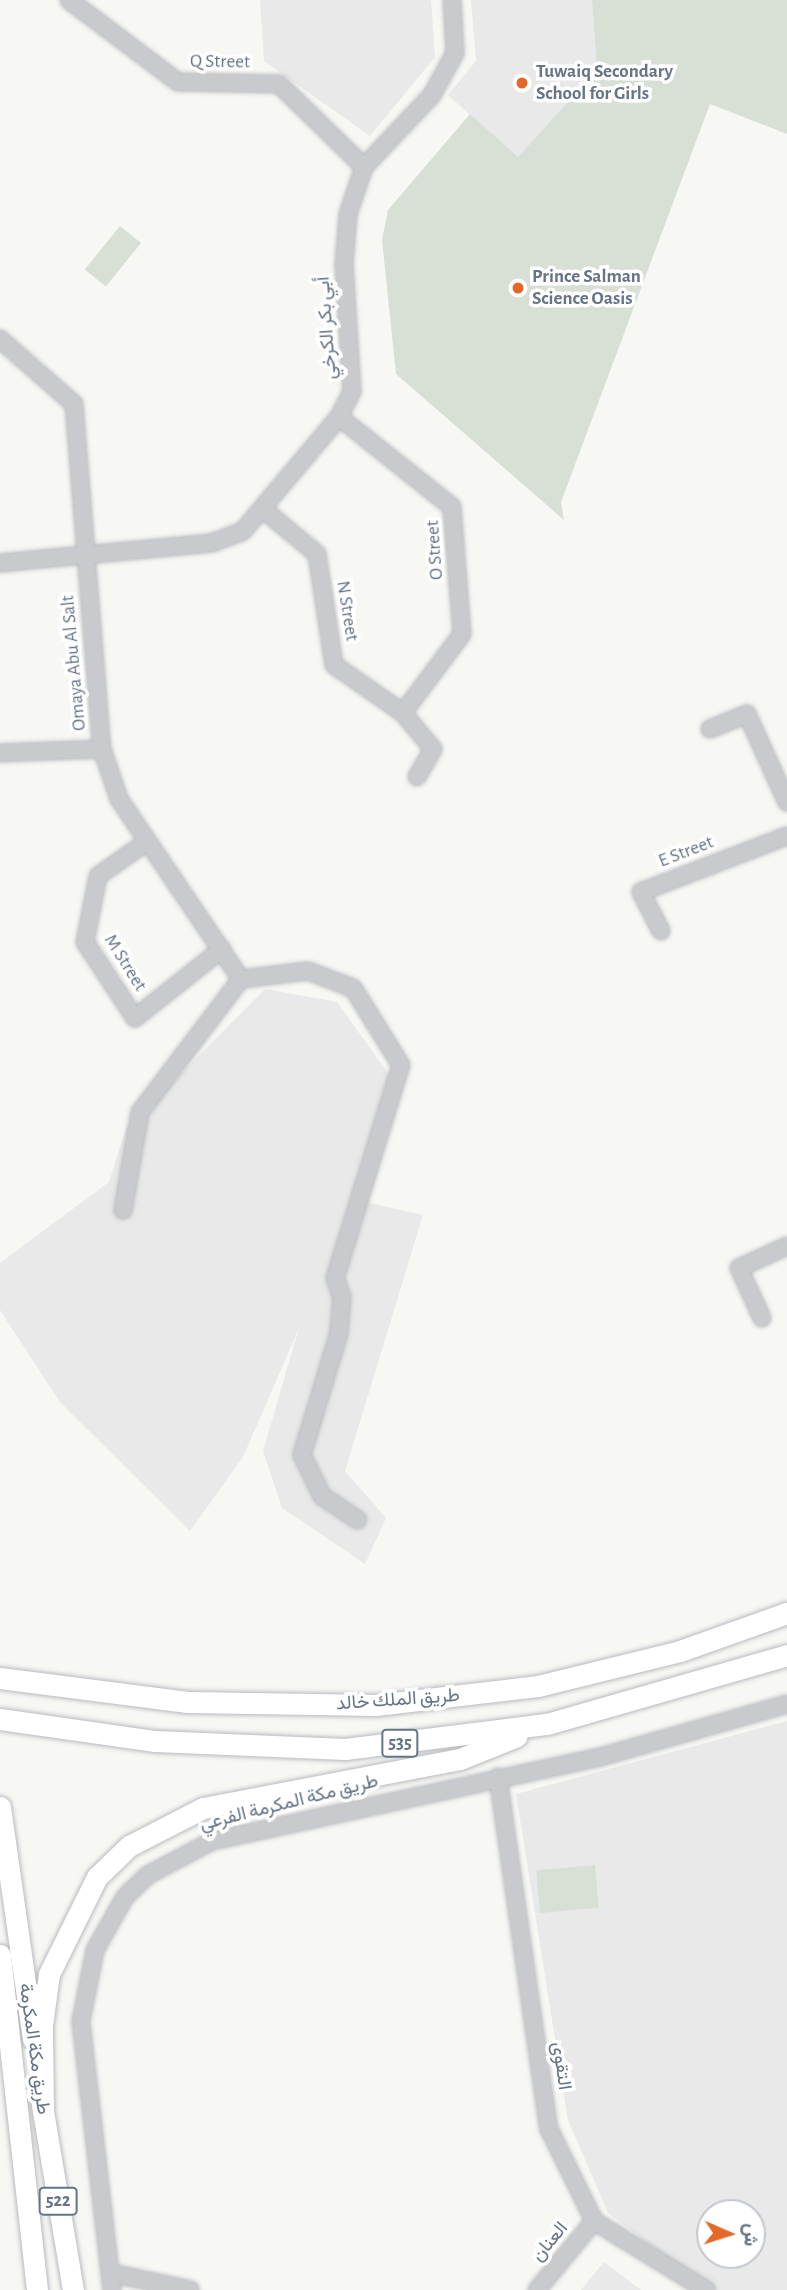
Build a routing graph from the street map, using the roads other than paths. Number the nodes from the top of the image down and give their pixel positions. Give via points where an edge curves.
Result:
1 (69, 0) edge
2 (452, 0) edge
3 (364, 167) junction
4 (0, 341) edge
5 (339, 418) junction
6 (264, 510) junction
7 (87, 556) junction
8 (0, 563) edge
9 (403, 713) junction
10 (710, 729) dead end
11 (102, 749) junction
12 (0, 753) edge
13 (417, 777) dead end
14 (787, 802) edge
15 (787, 836) edge
16 (145, 844) junction
17 (661, 932) dead end
18 (222, 949) junction
19 (241, 979) junction
20 (123, 1210) dead end
21 (787, 1247) edge
22 (762, 1318) dead end
23 (358, 1520) dead end
24 (787, 1613) edge
25 (787, 1656) edge
26 (10, 1680) edge
27 (787, 1704) edge
28 (2, 1720) edge
29 (547, 1724) junction
30 (498, 1777) junction
31 (0, 1807) edge
32 (0, 1955) edge
33 (0, 2023) edge
34 (7, 2059) junction
35 (43, 2111) junction
36 (594, 2221) junction
37 (111, 2273) junction
38 (37, 2290) edge
39 (73, 2290) edge
40 (112, 2290) edge
41 (190, 2290) edge
42 (537, 2290) edge
43 (706, 2290) edge

1 - 3 street, Q Street via 178,82 279,84
2 - 3 street, أبي بكر الكرخي via 456,53 432,95
3 - 5 street, أبي بكر الكرخي via 348,214 344,265 352,391
4 - 7 street, Omaya Abu Al Salt via 74,404
5 - 6 street, أبي بكر الكرخي
5 - 9 street, O Street via 452,507 462,634
6 - 7 street, أبي بكر الكرخي via 243,531 212,543
6 - 9 street, N Street via 317,554 334,665
7 - 8 street, أبي بكر الكرخي
7 - 11 street, Omaya Abu Al Salt
9 - 13 street, N Street via 433,749
10 - 14 street via 747,714
11 - 12 street
11 - 16 street, Omaya Abu Al Salt via 119,799
15 - 17 street, E Street via 641,891
16 - 18 street, Omaya Abu Al Salt
16 - 18 street, M Street via 98,876 85,942 135,1018
18 - 19 street, Omaya Abu Al Salt
19 - 20 street via 140,1112
19 - 23 street via 308,971 353,988 401,1065 335,1278 342,1297 339,1333 302,1455 322,1496
21 - 22 street via 739,1268
24 - 26 highway, طريق الملك خالد / 535 via 680,1651 538,1686 376,1705 187,1702
25 - 29 highway, 535
27 - 30 street, طريق مكة المكرمة الفرعي via 705,1731
28 - 29 highway, 535 via 155,1741 345,1749
29 - 35 highway via 460,1759 202,1808 129,1846 97,1877 49,1974 42,2025
30 - 36 street, التقوى via 549,2129
30 - 37 street, طريق مكة المكرمة الفرعي via 212,1841 148,1875 125,1897 95,1950 81,2021
31 - 35 highway, طريق مكة المكرمة
32 - 34 highway, طريق مكة المكرمة
33 - 34 highway
34 - 38 highway, طريق مكة المكرمة / 522
35 - 39 highway, طريق مكة المكرمة / 522
36 - 42 street, العنان
36 - 43 street
37 - 40 street, طريق مكة المكرمة الفرعي
37 - 41 street

